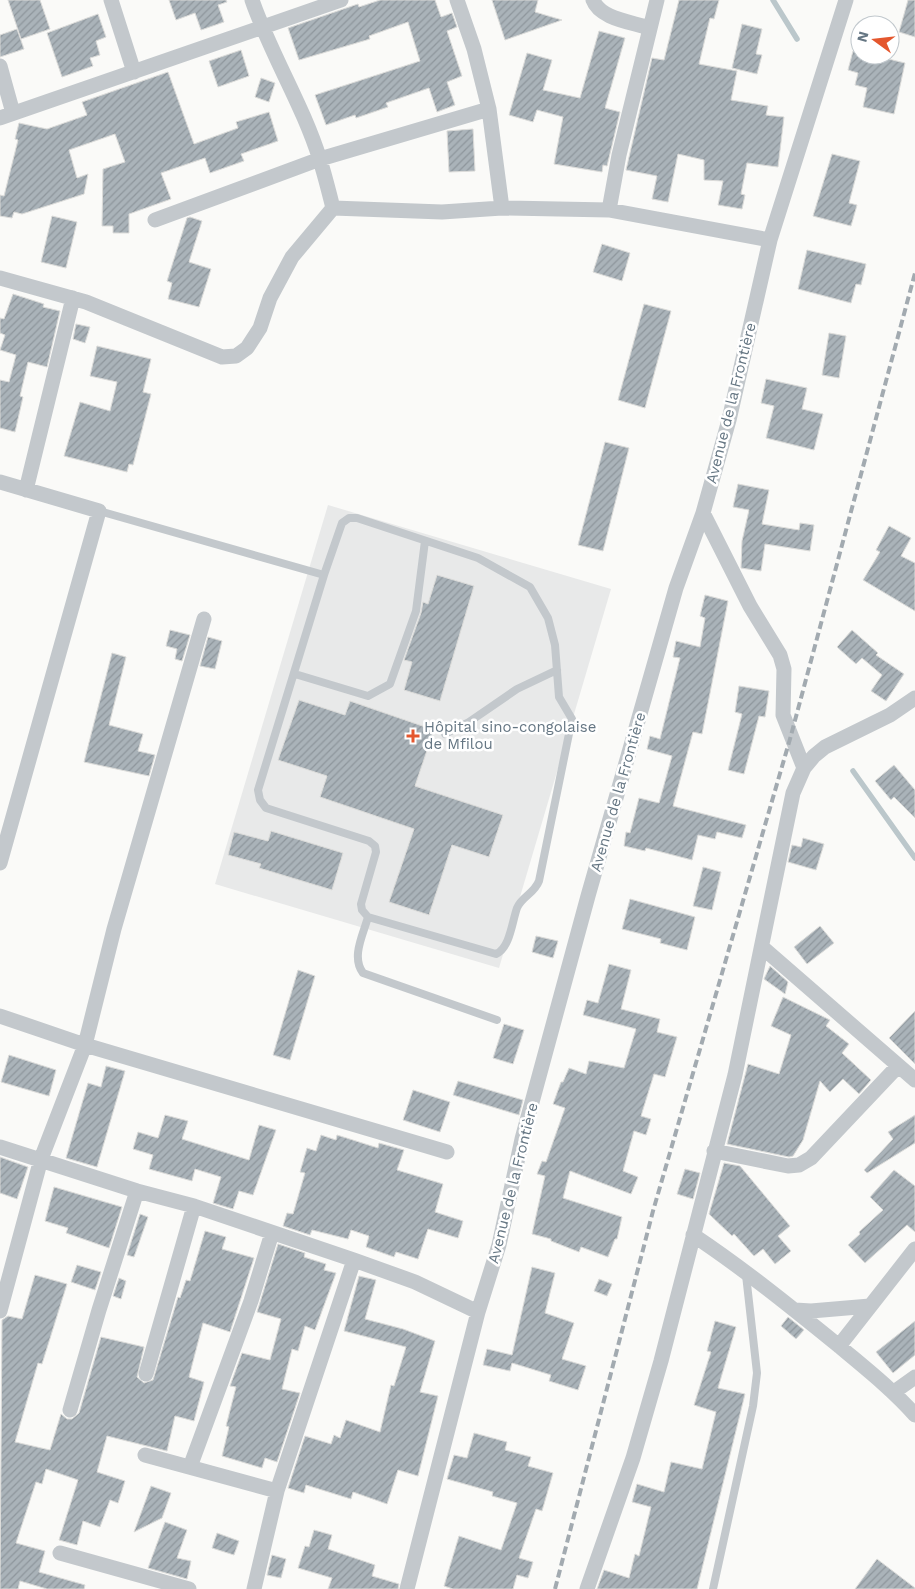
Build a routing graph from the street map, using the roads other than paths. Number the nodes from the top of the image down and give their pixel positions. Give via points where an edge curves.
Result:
1 (111, 0) edge
2 (252, 0) edge
3 (341, 0) edge
4 (457, 0) edge
5 (593, 0) edge
6 (657, 0) edge
7 (846, 0) edge
8 (309, 5) edge
9 (262, 28) junction
10 (649, 28) junction
11 (0, 66) edge
12 (134, 72) junction
13 (489, 109) junction
14 (7, 115) edge
15 (320, 159) junction
16 (333, 208) junction
17 (502, 208) junction
18 (609, 210) junction
19 (155, 220) dead end
20 (770, 240) junction
21 (0, 278) edge
22 (73, 298) junction
23 (0, 482) edge
24 (26, 490) junction
25 (98, 510) junction
26 (703, 513) junction
27 (425, 540) junction
28 (324, 575) junction
29 (204, 619) dead end
30 (557, 670) junction
31 (295, 674) junction
32 (915, 698) edge
33 (445, 734) dead end
34 (804, 768) junction
35 (0, 863) edge
36 (368, 917) junction
37 (763, 948) junction
38 (0, 1016) edge
39 (497, 1020) dead end
40 (85, 1045) junction
41 (898, 1066) junction
42 (915, 1080) edge
43 (0, 1147) edge
44 (714, 1151) junction
45 (447, 1152) dead end
46 (42, 1159) junction
47 (137, 1191) junction
48 (194, 1206) junction
49 (272, 1233) junction
50 (693, 1236) junction
51 (915, 1249) edge
52 (354, 1260) junction
53 (745, 1270) junction
54 (870, 1306) junction
55 (796, 1310) junction
56 (0, 1311) edge
57 (478, 1312) junction
58 (838, 1346) junction
59 (146, 1374) dead end
60 (915, 1378) edge
61 (894, 1392) junction
62 (70, 1410) dead end
63 (915, 1415) edge
64 (145, 1455) dead end
65 (190, 1467) junction
66 (278, 1491) junction
67 (60, 1553) dead end
68 (189, 1589) edge
69 (254, 1589) edge
70 (407, 1589) edge
71 (587, 1589) edge
72 (713, 1589) edge

1 - 12 street
2 - 9 street
3 - 8 street
4 - 13 street
5 - 10 street via 604,13
6 - 10 street
7 - 20 street, Avenue de la Frontière
8 - 9 street
9 - 12 street
9 - 15 street
10 - 18 street
11 - 14 street
12 - 14 street
13 - 15 street
13 - 17 street
15 - 16 street
15 - 19 street
16 - 17 street via 442,212
16 - 22 street via 292,256 270,298 260,328 247,348 236,356 222,357
17 - 18 street
18 - 20 street
20 - 26 street, Avenue de la Frontière via 729,420
21 - 22 street
22 - 24 street
23 - 24 street
24 - 25 street
25 - 28 lane
25 - 35 street
26 - 34 street via 750,606 780,655 784,669 783,715
26 - 57 street, Avenue de la Frontière via 676,588 588,896 522,1139 499,1245
27 - 28 lane via 349,518 342,524
27 - 30 lane via 478,558 530,587 548,618
27 - 31 lane via 416,611 390,684 368,696
28 - 31 lane
29 - 40 street via 114,929
30 - 33 lane via 517,689 469,722
30 - 36 lane via 559,697 572,719 536,889 517,907 504,948 496,954 485,953
31 - 36 lane via 258,790 260,800 266,808 352,834 375,846 361,904
32 - 34 street via 890,715 825,747
34 - 37 street via 793,793
36 - 39 lane via 356,957 363,973
37 - 41 street
37 - 44 street via 752,986 736,1075
38 - 40 street
40 - 45 street
40 - 46 street
41 - 42 street
41 - 44 street via 812,1158 799,1165 788,1166
43 - 46 street
44 - 50 street
46 - 47 street
46 - 56 street
47 - 48 street
47 - 62 street
48 - 49 street
48 - 59 street
49 - 52 street
49 - 65 street via 251,1301
50 - 53 street
50 - 71 street via 633,1458
51 - 54 street
52 - 57 street via 416,1282
52 - 66 street
53 - 55 street
53 - 72 lane via 757,1373
54 - 55 street
54 - 58 street
55 - 58 street
57 - 70 street, Avenue de la Frontière
58 - 61 street
60 - 61 street
61 - 63 street
64 - 65 street
65 - 66 street
66 - 69 street
67 - 68 street

